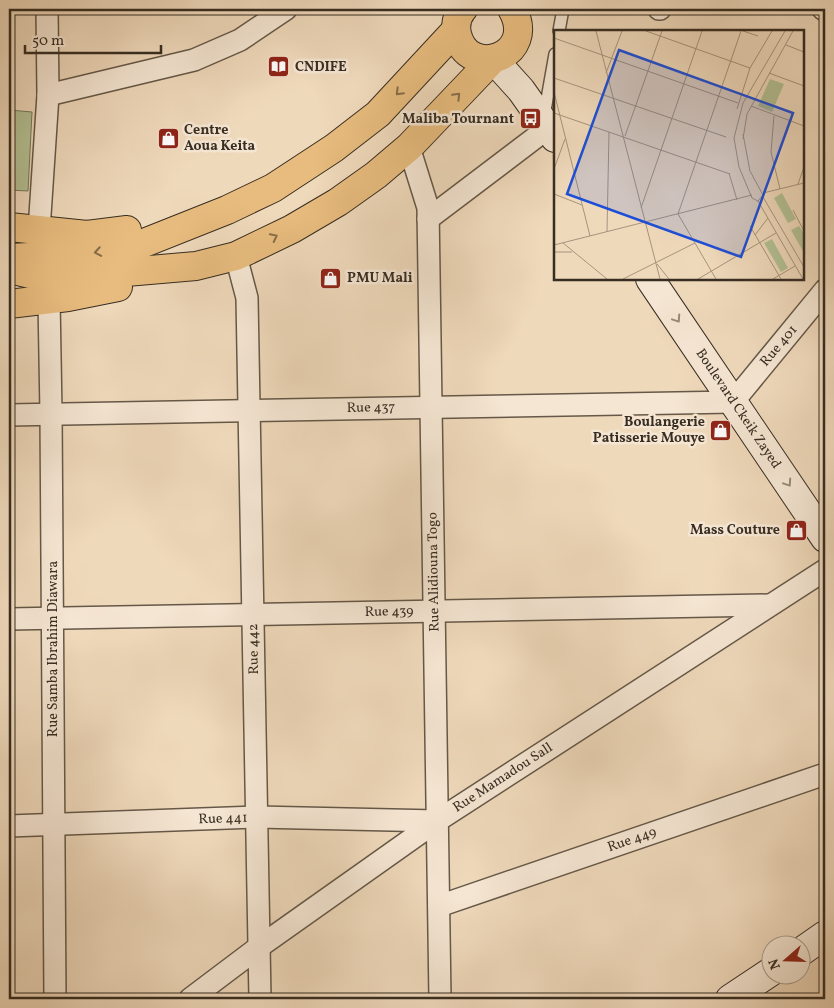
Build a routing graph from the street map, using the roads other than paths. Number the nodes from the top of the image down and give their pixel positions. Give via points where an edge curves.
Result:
1 (47, 9) edge
2 (286, 9) edge
3 (563, 9) edge
4 (517, 11) edge
5 (459, 20) edge
6 (559, 30) edge
7 (493, 60) junction
8 (554, 66) edge
9 (48, 95) junction
10 (549, 129) edge
11 (409, 147) junction
12 (227, 210) junction
13 (428, 213) junction
14 (9, 227) edge
15 (39, 230) junction
16 (236, 256) junction
17 (9, 258) edge
18 (196, 266) junction
19 (9, 269) edge
20 (651, 280) edge
21 (825, 290) edge
22 (48, 300) junction
23 (9, 304) edge
24 (733, 402) junction
25 (431, 407) junction
26 (249, 410) junction
27 (51, 414) junction
28 (9, 415) edge
29 (825, 538) edge
30 (825, 570) edge
31 (769, 606) junction
32 (434, 611) junction
33 (253, 614) junction
34 (53, 618) junction
35 (9, 619) edge
36 (825, 774) edge
37 (257, 817) junction
38 (437, 821) junction
39 (9, 826) edge
40 (54, 826) junction
41 (439, 906) junction
42 (825, 935) edge
43 (812, 944) edge
44 (259, 947) junction
45 (762, 978) edge
46 (55, 999) edge
47 (190, 999) edge
48 (260, 999) edge
49 (440, 999) edge
50 (730, 999) edge

1 - 9 street
2 - 9 street via 240,40 194,60
3 - 6 lane
4 - 7 highway via 519,26 515,44
5 - 7 highway via 458,40 464,49 472,56
5 -> 12 highway via 410,81 378,114 273,188
7 - 10 main road via 522,90
11 -> 7 highway
8 - 10 lane
9 - 15 street
10 - 13 street
11 - 13 street, Rue Alidiouna Togo
16 -> 11 highway via 338,202
12 - 15 highway via 87,235
12 -> 17 highway via 144,243 92,254
13 - 25 street, Rue Alidiouna Togo
14 - 15 highway
16 - 18 highway
16 - 26 street, Rue 442 via 248,298
18 - 19 highway via 38,276
18 - 22 highway via 143,282
20 -> 24 main road, Boulevard Ckeik Zayed
21 - 24 street, Rue 401
22 - 23 highway
22 - 27 street, Rue Samba Ibrahim Diawara
24 - 25 street, Rue 437
24 -> 29 main road, Boulevard Ckeik Zayed
25 - 26 street, Rue 437
25 - 32 street, Rue Alidiouna Togo
26 - 27 street, Rue 437
26 - 33 street, Rue 442
27 - 28 street, Rue 437
27 - 34 street, Rue Samba Ibrahim Diawara
30 - 31 street, Rue Mamadou Sall
31 - 32 street, Rue 439
31 - 38 street, Rue Mamadou Sall
32 - 33 street, Rue 439
32 - 38 street, Rue Alidiouna Togo
33 - 34 street, Rue 439
33 - 37 street, Rue 442
34 - 35 street, Rue 439
34 - 40 street, Rue Samba Ibrahim Diawara
36 - 41 street, Rue 449
37 - 38 street, Rue 441
37 - 40 street, Rue 441
37 - 44 street, Rue 442
38 - 41 street, Rue Alidiouna Togo
38 - 44 street, Rue Mamadou Sall
39 - 40 street, Rue 441
40 - 46 street, Rue Samba Ibrahim Diawara
41 - 49 street, Rue Alidiouna Togo
42 - 43 main road
44 - 47 street, Rue Mamadou Sall
44 - 48 street, Rue 442
45 - 50 main road

